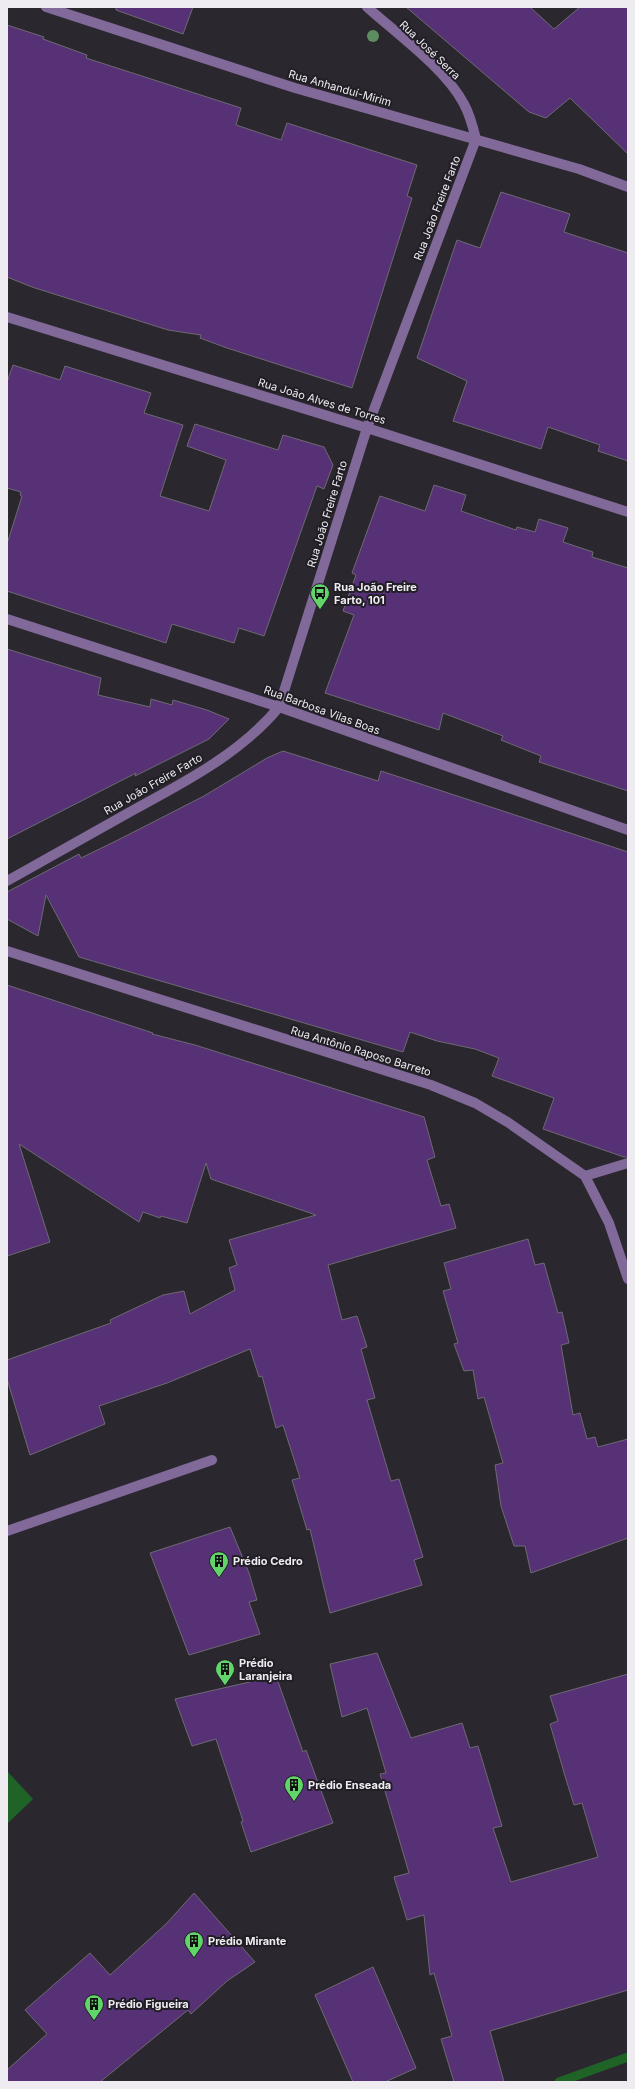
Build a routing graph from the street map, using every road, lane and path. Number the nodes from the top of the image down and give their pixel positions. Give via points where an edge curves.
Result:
1 (46, 7) edge
2 (367, 7) edge
3 (476, 139) junction
4 (628, 188) edge
5 (7, 317) edge
6 (367, 428) junction
7 (628, 512) edge
8 (7, 619) edge
9 (279, 707) junction
10 (628, 830) edge
11 (7, 881) edge
12 (7, 951) edge
13 (628, 1163) edge
14 (585, 1176) junction
15 (628, 1279) edge
16 (212, 1460) dead end
17 (7, 1530) edge

1 - 3 street, Rua Anhanduí-Mirim via 295,88
2 - 3 street, Rua José Serra via 452,86 464,103
3 - 4 street, Rua Anhanduí-Mirim via 579,169
3 - 6 street, Rua João Freire Farto
5 - 6 street, Rua João Alves de Torres
6 - 7 street, Rua João Alves de Torres
6 - 9 street, Rua João Freire Farto
8 - 9 street, Rua Barbosa Vilas Boas
9 - 10 street, Rua Barbosa Vilas Boas
9 - 11 street, Rua João Freire Farto via 268,721 247,739 197,775
12 - 14 street, Rua Antônio Raposo Barreto via 431,1085 475,1102
13 - 14 street
14 - 15 street, Rua Antônio Raposo Barreto via 609,1223
16 - 17 street

